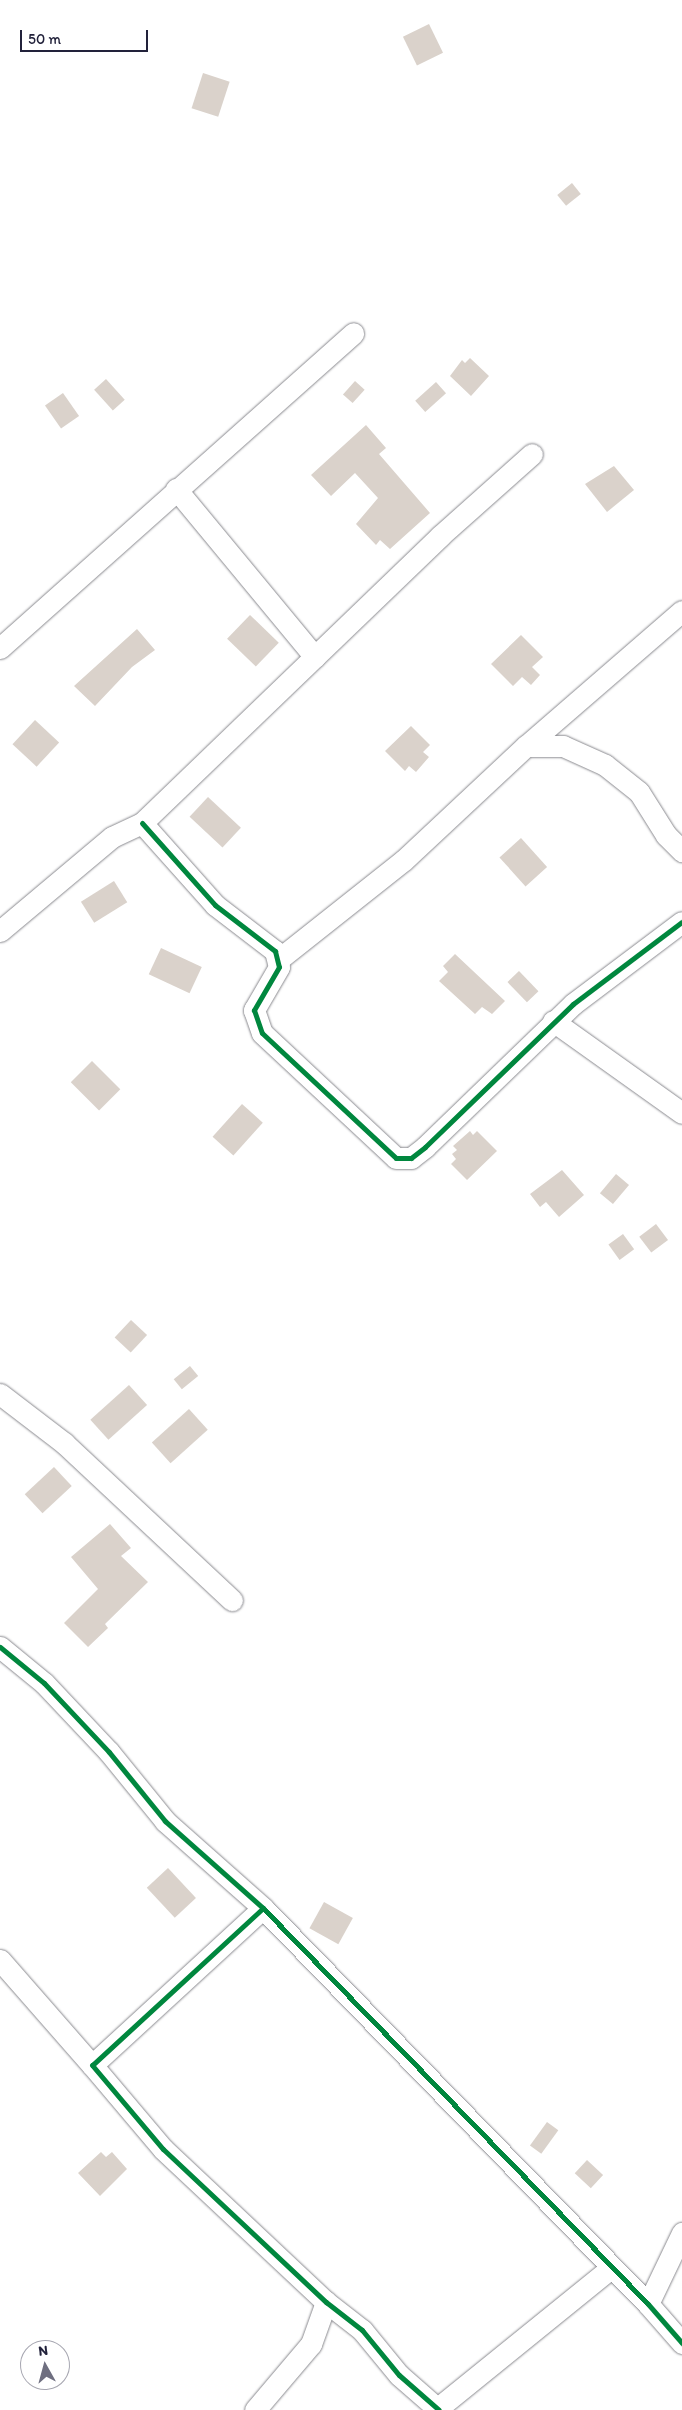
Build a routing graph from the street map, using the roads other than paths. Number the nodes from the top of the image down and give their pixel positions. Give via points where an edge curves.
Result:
1 (352, 333) dead end
2 (532, 454) dead end
3 (176, 489) junction
4 (682, 611) edge
5 (0, 648) edge
6 (315, 657) junction
7 (526, 746) junction
8 (142, 823) junction
9 (682, 851) edge
10 (682, 922) edge
11 (0, 931) edge
12 (279, 959) junction
13 (553, 1021) junction
14 (682, 1113) edge
15 (0, 1394) edge
16 (232, 1600) dead end
17 (0, 1647) edge
18 (264, 1908) junction
19 (0, 1960) edge
20 (92, 2065) junction
21 (682, 2233) edge
22 (611, 2268) junction
23 (326, 2302) junction
24 (648, 2304) junction
25 (682, 2344) edge
26 (438, 2409) edge
27 (255, 2410) edge

1 - 3 street
2 - 6 street via 440,536
3 - 5 street
3 - 6 street
4 - 7 street
6 - 8 street
7 - 9 street via 563,746 605,765 639,792 666,835
7 - 12 street via 404,860
8 - 11 street via 112,837
8 - 12 street via 216,905 267,944
10 - 13 street
12 - 13 street via 279,966 254,1010 262,1033 396,1158 411,1158 426,1147
13 - 14 street
15 - 16 street via 78,1455
17 - 18 street via 44,1682 109,1752 165,1821
18 - 20 street
18 - 22 street
19 - 20 street
20 - 23 street via 163,2149
21 - 24 street
22 - 24 street
22 - 26 street
23 - 26 street via 362,2330 399,2375
23 - 27 street via 311,2344
24 - 25 street

